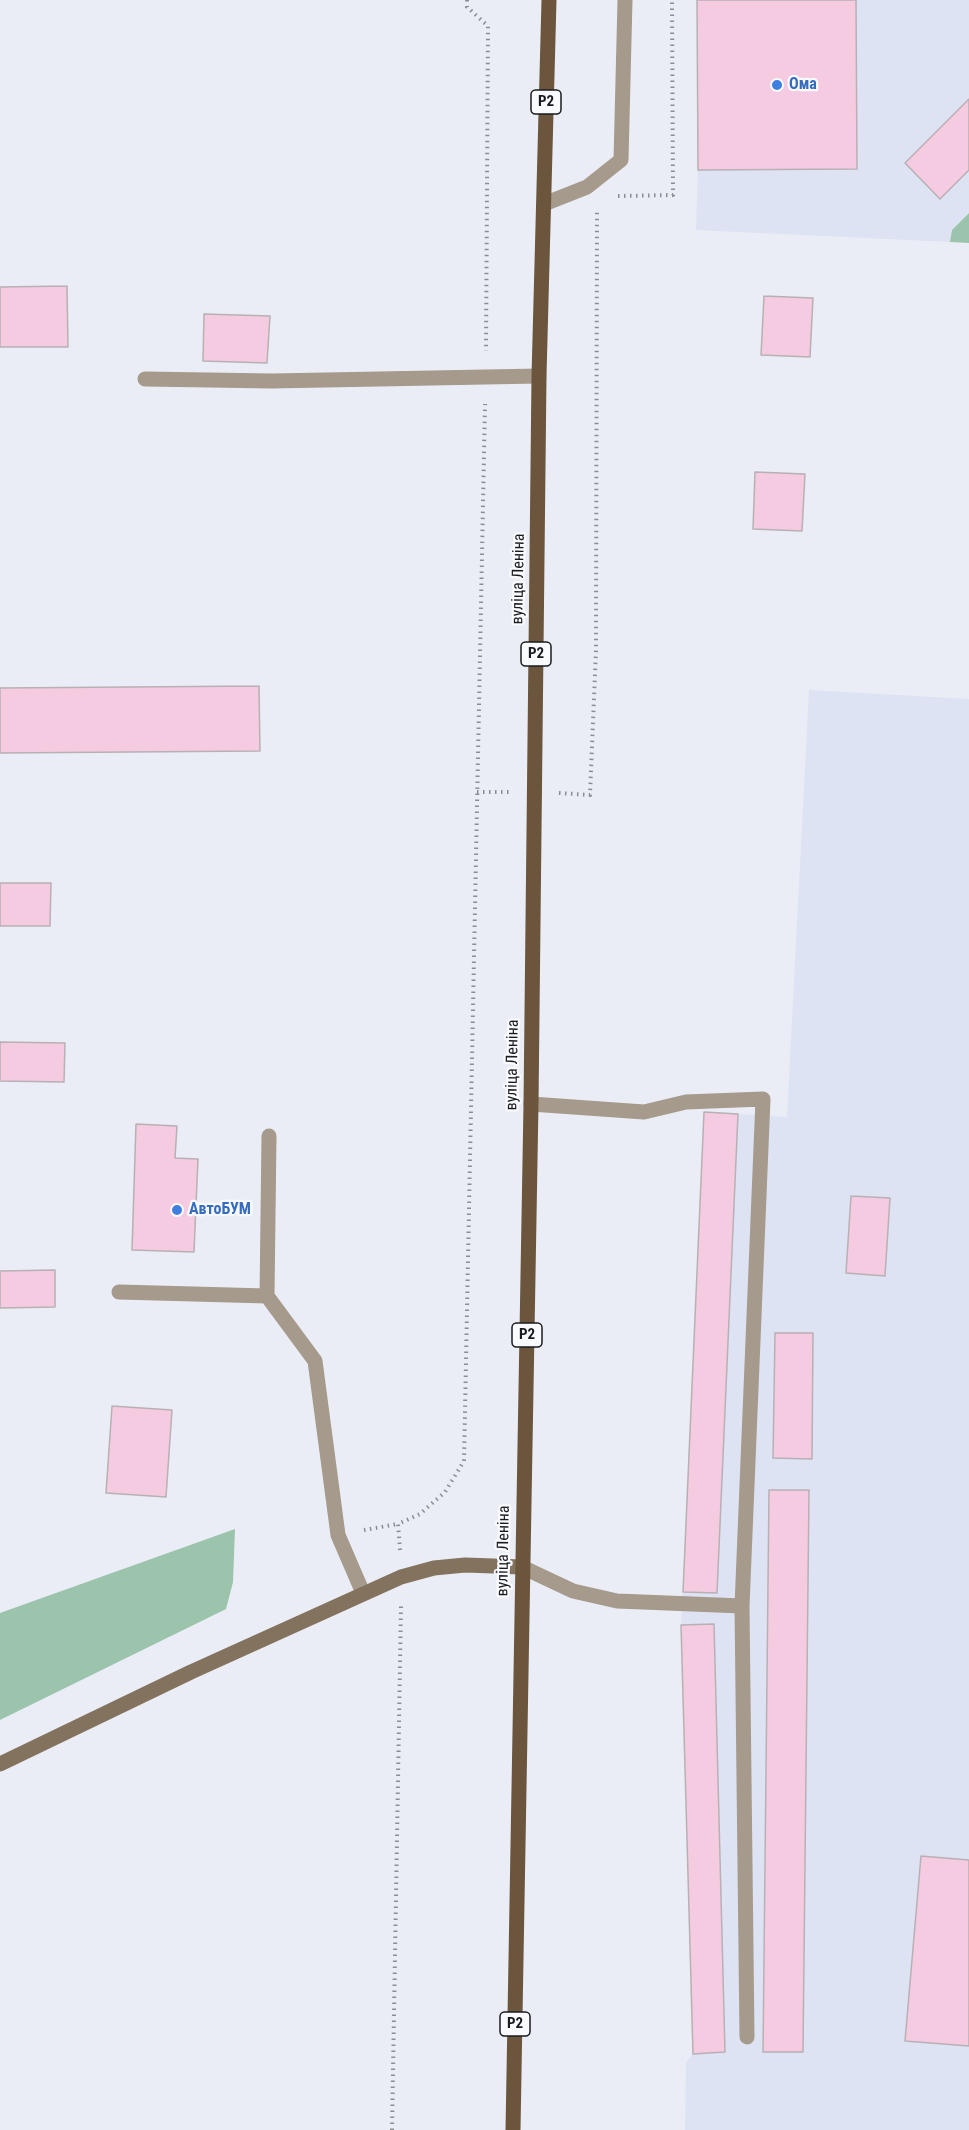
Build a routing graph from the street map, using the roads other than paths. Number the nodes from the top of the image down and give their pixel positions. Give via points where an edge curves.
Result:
1 (549, 0) edge
2 (625, 0) edge
3 (544, 204) junction
4 (540, 376) junction
5 (144, 379) dead end
6 (531, 1104) junction
7 (269, 1136) dead end
8 (119, 1292) dead end
9 (267, 1296) junction
10 (522, 1567) junction
11 (363, 1593) junction
12 (742, 1606) junction
13 (0, 1764) edge
14 (747, 2037) dead end
15 (513, 2130) edge

1 - 3 main road, вуліца Леніна / Р2
2 - 3 lane via 621,160 587,187
3 - 4 main road, вуліца Леніна / Р2
4 - 5 lane
4 - 6 main road, вуліца Леніна / Р2
6 - 10 main road, вуліца Леніна / Р2
6 - 12 lane via 644,1112 686,1102 763,1099
7 - 9 lane
8 - 9 lane
9 - 11 lane via 315,1361 338,1535
10 - 11 street via 434,1568
10 - 12 lane via 573,1591 617,1601
10 - 15 main road, вуліца Леніна / Р2
11 - 13 street
12 - 14 lane

